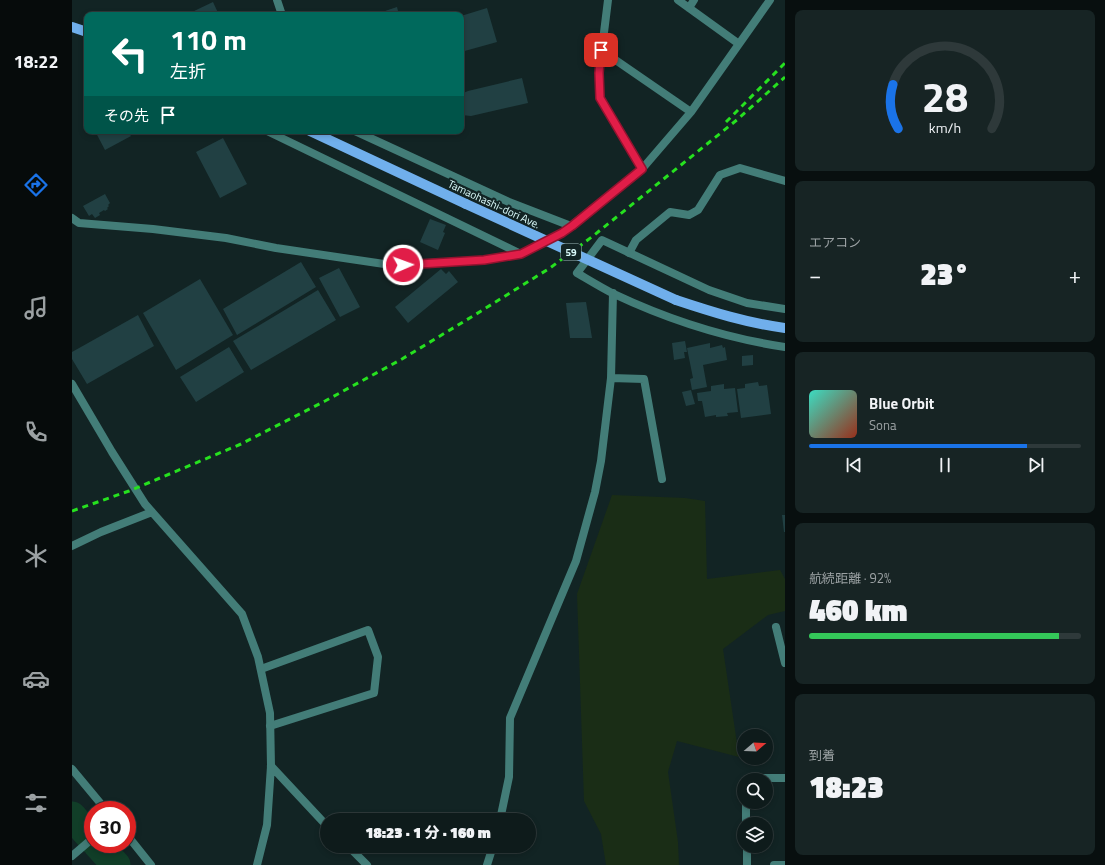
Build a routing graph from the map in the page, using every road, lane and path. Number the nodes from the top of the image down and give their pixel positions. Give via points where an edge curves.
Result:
1 (278, 0) edge
2 (608, 0) edge
3 (678, 0) edge
4 (694, 0) edge
5 (770, 0) edge
6 (689, 8) junction
7 (281, 12) edge
8 (72, 27) edge
9 (84, 31) edge
10 (739, 44) junction
11 (601, 50) junction
12 (691, 112) junction
13 (273, 134) edge
14 (316, 134) edge
15 (362, 134) edge
16 (642, 169) junction
17 (785, 181) edge
18 (72, 218) edge
19 (572, 226) junction
20 (629, 253) junction
21 (521, 254) junction
22 (613, 294) junction
23 (785, 309) edge
24 (785, 328) edge
25 (785, 348) edge
26 (611, 378) junction
27 (72, 384) edge
28 (662, 479) dead end
29 (152, 512) junction
30 (72, 546) edge
31 (776, 627) dead end
32 (785, 663) edge
33 (261, 669) junction
34 (270, 726) junction
35 (271, 766) junction
36 (72, 769) edge
37 (773, 778) edge
38 (785, 778) edge
39 (99, 801) edge
40 (501, 813) edge
41 (320, 818) edge
42 (84, 846) edge
43 (136, 847) edge
44 (355, 853) edge
45 (491, 853) edge
46 (746, 853) edge
47 (72, 856) edge
48 (150, 865) edge
49 (257, 865) edge
50 (367, 865) edge
51 (487, 865) edge
52 (747, 865) edge
53 (774, 865) edge
54 (785, 865) edge

1 - 7 street
2 - 11 street
3 - 6 street
4 - 6 street
5 - 10 street
6 - 10 street
8 - 9 main road
10 - 12 street
11 - 12 street
11 - 16 street via 600,98
12 - 16 street
13 - 21 street
14 - 24 main road, Tamaohashi-dori Ave. / 59, bridge via 676,300 731,318
15 - 19 street via 509,202
16 - 19 street
17 - 20 street via 740,168 720,175 698,210 689,215 670,212 636,240
18 - 21 street via 79,223 226,238 391,265 484,260
19 - 21 street
20 - 22 street via 602,240 577,273
20 - 23 street via 709,290 747,303
22 - 25 street via 707,331
22 - 26 street
26 - 28 street via 644,379
26 - 40 street via 601,460 586,530 576,561 510,718 509,777
27 - 29 street via 112,452
29 - 30 street
29 - 33 street via 242,614
31 - 32 street
33 - 34 street via 270,713
33 - 34 street via 368,630 378,657 374,692
34 - 35 street
35 - 41 street
35 - 49 street via 267,825
36 - 39 street
37 - 38 street
42 - 47 street
43 - 48 street
44 - 50 street
45 - 51 street
46 - 52 street
53 - 54 street

